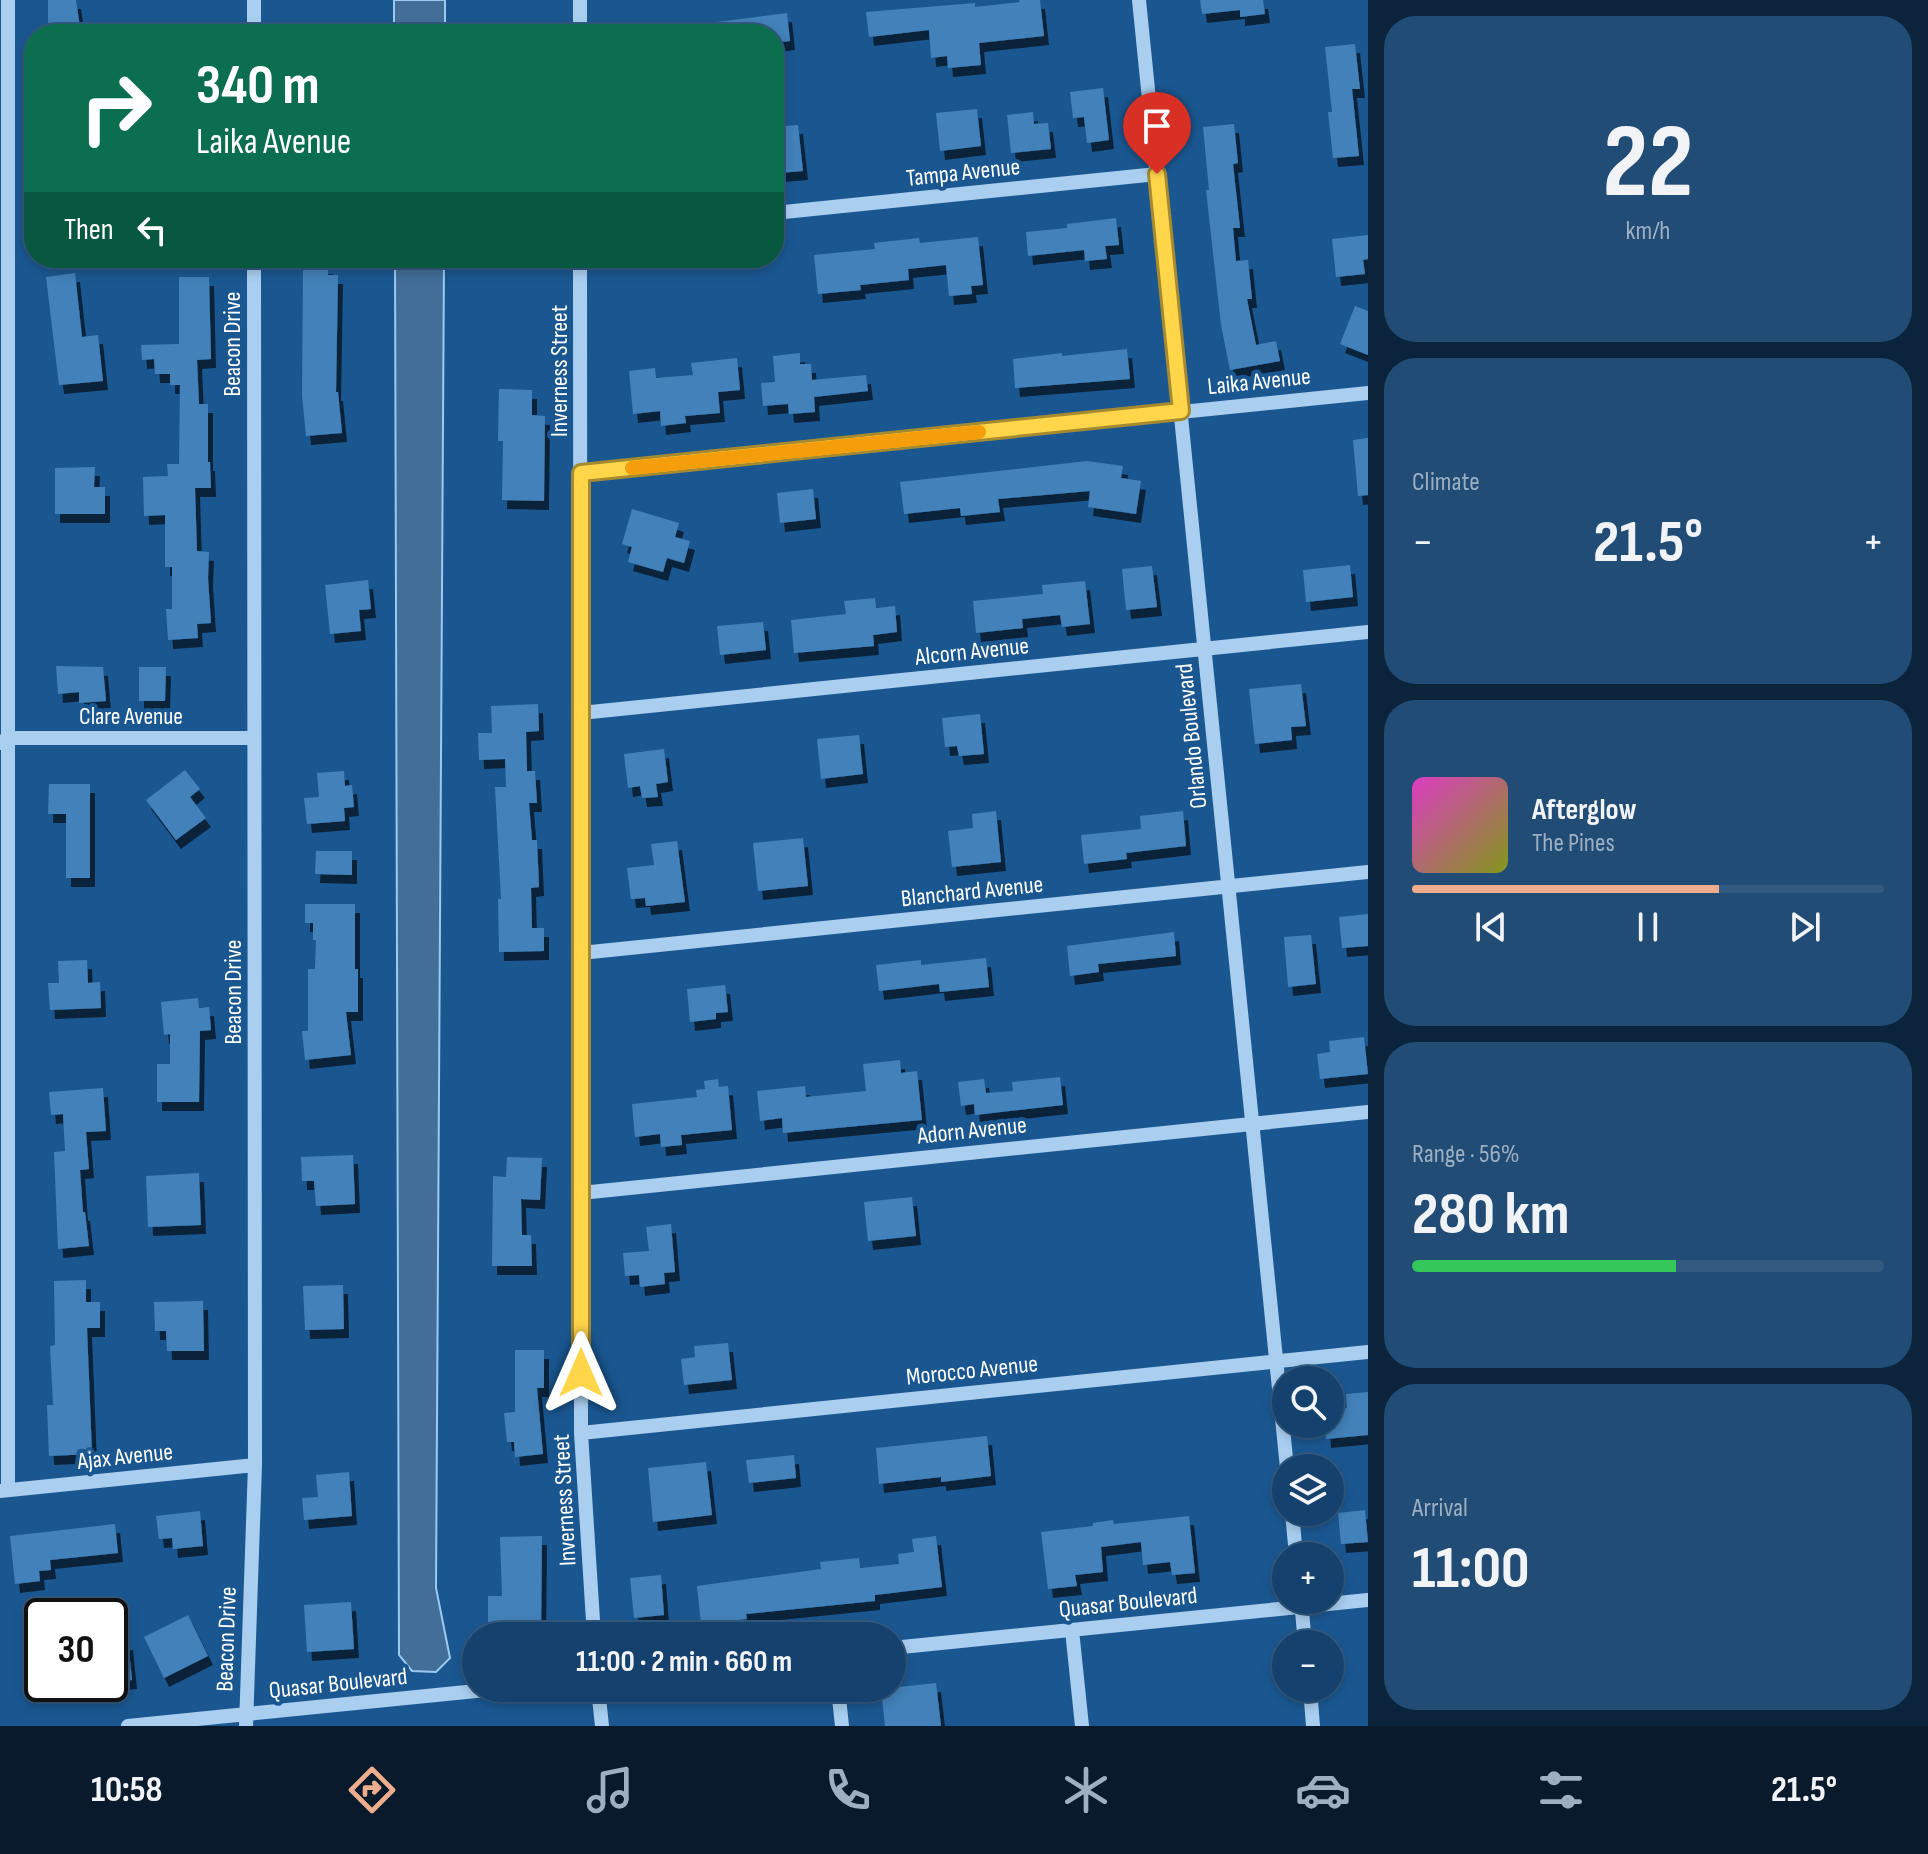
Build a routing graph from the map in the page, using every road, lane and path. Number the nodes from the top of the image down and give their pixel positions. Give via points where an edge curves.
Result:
1 (8, 0) edge
2 (254, 0) edge
3 (580, 0) edge
4 (1139, 0) edge
5 (254, 24) edge
6 (580, 24) edge
7 (1157, 174) junction
8 (784, 212) edge
9 (254, 268) edge
10 (580, 268) edge
11 (1368, 393) edge
12 (1181, 411) junction
13 (581, 473) junction
14 (1368, 632) edge
15 (1204, 649) junction
16 (581, 713) junction
17 (254, 738) junction
18 (4, 741) edge
19 (1368, 872) edge
20 (1229, 886) junction
21 (581, 953) junction
22 (1368, 1112) edge
23 (1253, 1124) junction
24 (581, 1193) junction
25 (1368, 1352) edge
26 (1276, 1361) junction
27 (581, 1433) junction
28 (1286, 1454) edge
29 (255, 1465) junction
30 (4, 1491) edge
31 (1368, 1600) edge
32 (1344, 1601) edge
33 (1272, 1606) edge
34 (593, 1622) edge
35 (1072, 1630) junction
36 (906, 1647) edge
37 (462, 1693) edge
38 (599, 1702) edge
39 (839, 1702) edge
40 (1311, 1702) edge
41 (245, 1720) edge
42 (128, 1726) edge
43 (602, 1726) edge
44 (842, 1726) edge
45 (1082, 1726) edge
46 (1313, 1726) edge

1 - 18 street
2 - 5 street
3 - 6 street
4 - 7 street, Orlando Boulevard
7 - 8 street, Tampa Avenue
7 - 12 street, Orlando Boulevard
9 - 17 street, Beacon Drive
10 - 13 street, Inverness Street
11 - 12 street, Laika Avenue
12 - 13 street, Laika Avenue
12 - 15 street, Orlando Boulevard
13 - 16 street, Inverness Street
14 - 15 street, Alcorn Avenue
15 - 16 street, Alcorn Avenue
15 - 20 street, Orlando Boulevard
16 - 21 street, Inverness Street
17 - 18 street, Clare Avenue
17 - 29 street, Beacon Drive
18 - 30 street
19 - 20 street, Blanchard Avenue
20 - 21 street, Blanchard Avenue
20 - 23 street, Orlando Boulevard
21 - 24 street, Inverness Street
22 - 23 street, Adorn Avenue
23 - 24 street, Adorn Avenue
23 - 26 street, Orlando Boulevard
24 - 27 street, Inverness Street
25 - 26 street, Morocco Avenue
26 - 27 street, Morocco Avenue
26 - 28 street, Orlando Boulevard
27 - 34 street, Inverness Street
29 - 30 street, Ajax Avenue
29 - 41 street, Beacon Drive
31 - 32 street, Quasar Boulevard
33 - 35 street, Quasar Boulevard
35 - 36 street, Quasar Boulevard
35 - 45 street
37 - 41 street, Quasar Boulevard
38 - 43 street
39 - 44 street
40 - 46 street
41 - 42 street, Quasar Boulevard

